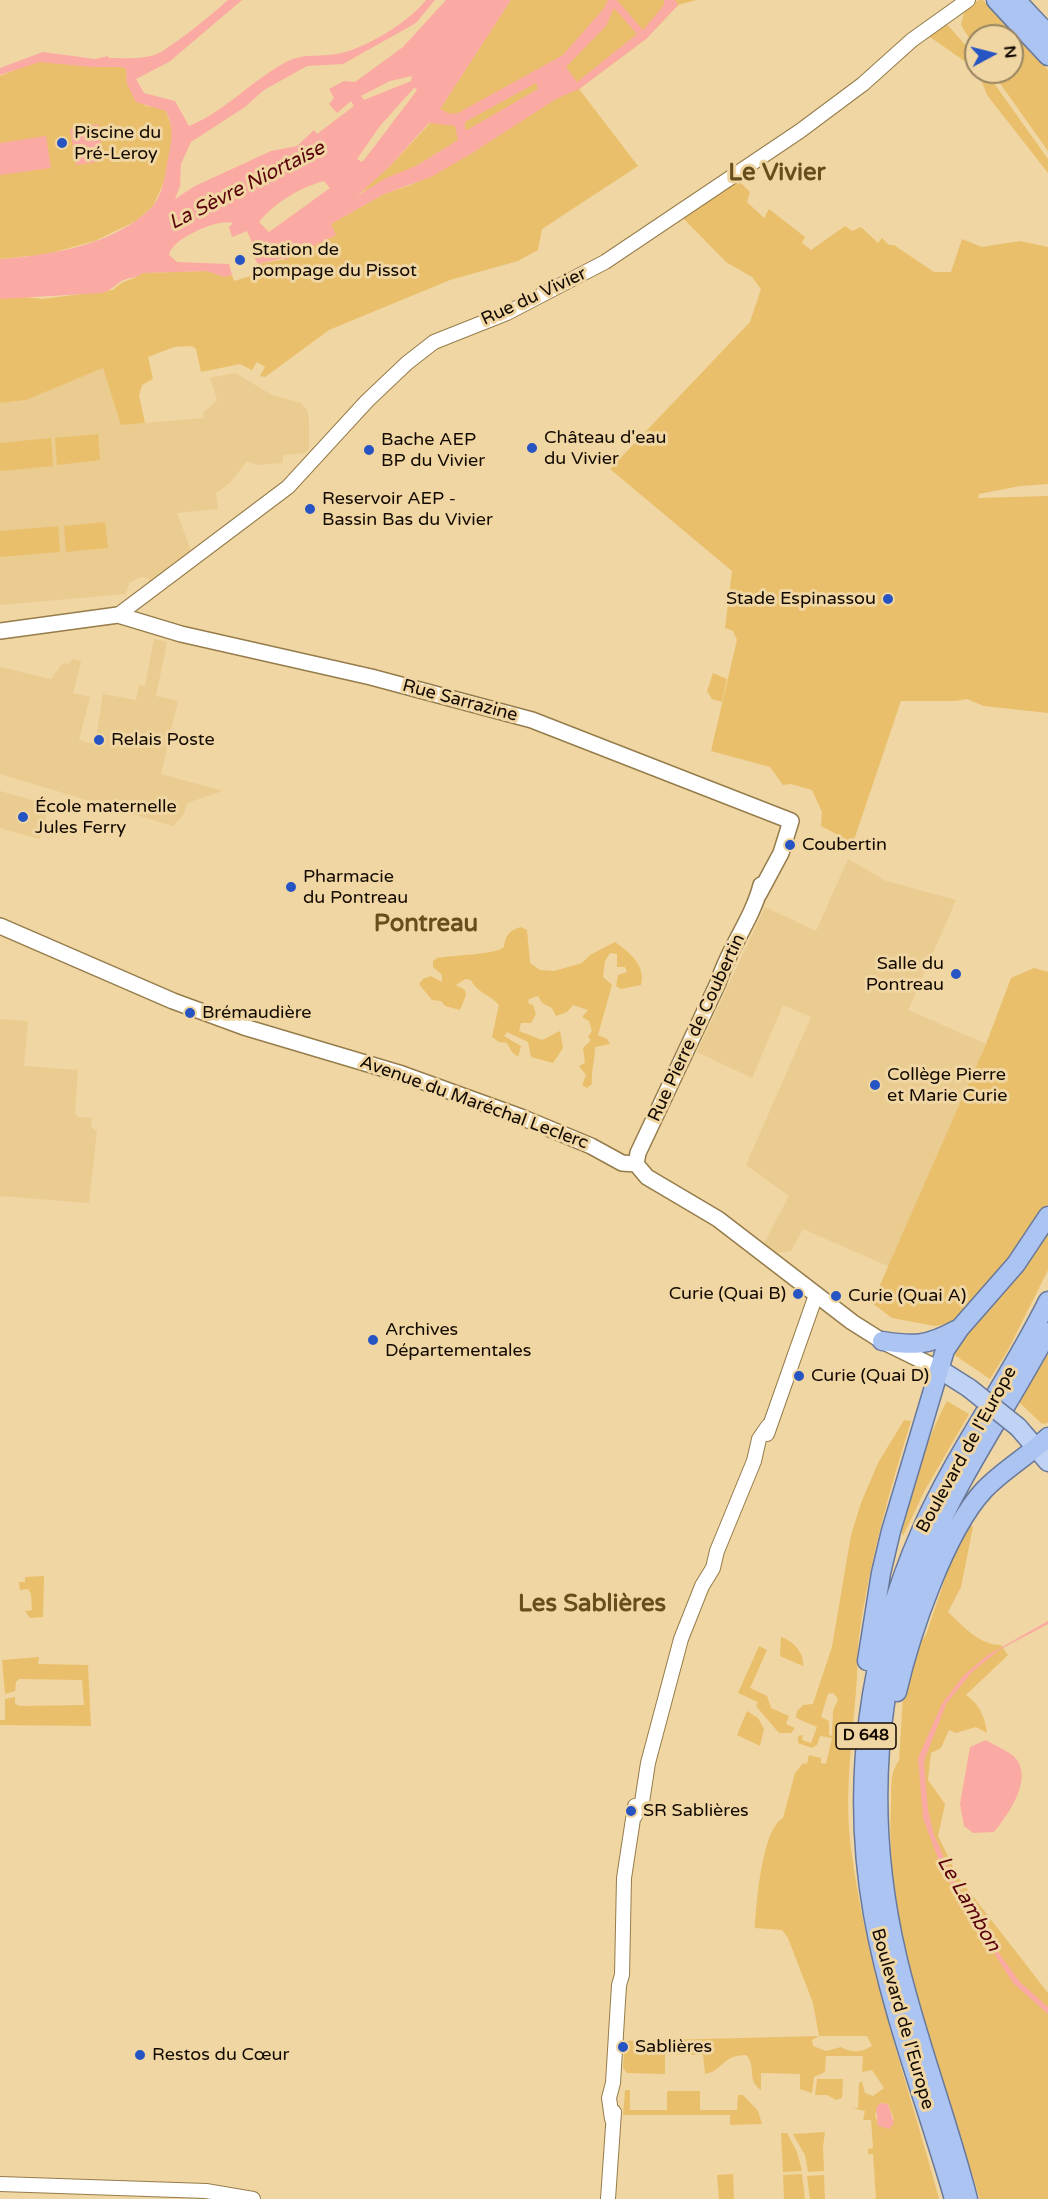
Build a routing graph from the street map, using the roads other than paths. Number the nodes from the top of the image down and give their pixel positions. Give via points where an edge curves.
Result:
1 (996, 0) edge
2 (1016, 0) edge
3 (957, 4) edge
4 (1048, 34) edge
5 (1048, 56) edge
6 (118, 615) junction
7 (0, 631) edge
8 (789, 827) joint
9 (0, 926) edge
10 (636, 1164) junction
11 (1048, 1216) edge
12 (816, 1294) junction
13 (1048, 1301) edge
14 (960, 1328) junction
15 (1048, 1332) edge
16 (882, 1341) junction
17 (939, 1370) junction
18 (1044, 1449) edge
19 (866, 1858) junction
20 (889, 1917) junction
21 (0, 2184) edge
22 (253, 2199) edge
23 (608, 2199) edge
24 (954, 2199) edge
25 (969, 2199) edge

1 - 5 highway
2 - 4 highway
3 - 6 street, Rue du Vivier via 863,84 800,131 605,262 507,313 434,342 367,401 288,487
6 - 7 main road
6 - 8 main road, Rue Sarrazine via 162,630 382,680 532,720
8 - 10 main road, Rue Pierre de Coubertin
9 - 10 main road, Avenue du Maréchal Leclerc via 173,1001 244,1027 402,1074 521,1117 622,1162
10 - 12 main road, Avenue du Maréchal Leclerc via 647,1177 718,1219
11 - 14 highway via 1002,1282
12 - 16 main road, Avenue du Maréchal Leclerc
12 - 23 street via 754,1461 717,1551 703,1574 674,1660 642,1802 635,1816 626,1858 622,1975 609,2098 612,2119
13 - 19 highway, Boulevard de l'Europe / D 648 via 933,1505 897,1591 876,1669 867,1729 863,1794
14 - 16 highway via 926,1344
14 - 17 highway via 946,1348
15 - 20 highway, Boulevard de l'Europe / D 648 via 941,1521 912,1590 898,1638 884,1706 878,1789 879,1839
16 - 17 main road, Avenue du Maréchal Leclerc
17 - 18 main road, Avenue du Maréchal Leclerc, bridge via 969,1388
17 - 19 highway via 891,1531 871,1635 855,1786
18 - 20 highway via 993,1481 962,1521 935,1580 900,1679 885,1786
19 - 24 highway, Boulevard de l'Europe / D 648 via 873,1915 888,1980
20 - 25 highway, Boulevard de l'Europe / D 648 via 905,1987
21 - 22 street via 206,2192

